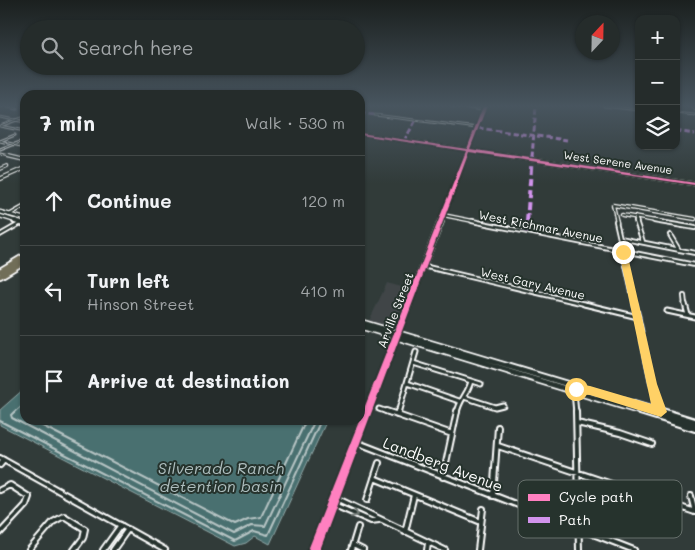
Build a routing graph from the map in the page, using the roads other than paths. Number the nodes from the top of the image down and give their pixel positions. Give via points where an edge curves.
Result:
1 (476, 132) edge
2 (16, 135) dead end
3 (365, 135) edge
4 (0, 141) edge
5 (20, 142) edge
6 (15, 144) junction
7 (20, 146) edge
8 (0, 150) edge
9 (468, 150) junction
10 (0, 154) edge
11 (20, 159) edge
12 (7, 166) dead end
13 (0, 169) edge
14 (20, 171) edge
15 (1, 178) edge
16 (695, 184) edge
17 (20, 209) edge
18 (0, 212) edge
19 (9, 215) junction
20 (443, 215) junction
21 (622, 215) dead end
22 (0, 216) edge
23 (635, 218) junction
24 (20, 220) edge
25 (695, 220) edge
26 (20, 221) edge
27 (20, 224) edge
28 (695, 228) edge
29 (670, 234) dead end
30 (0, 235) edge
31 (620, 238) junction
32 (643, 242) junction
33 (679, 250) junction
34 (623, 252) junction
35 (695, 253) edge
36 (20, 259) edge
37 (20, 264) edge
38 (695, 265) edge
39 (424, 266) junction
40 (0, 271) edge
41 (0, 276) edge
42 (684, 296) dead end
43 (667, 310) dead end
44 (688, 315) junction
45 (638, 317) junction
46 (695, 317) edge
47 (365, 324) edge
48 (365, 327) edge
49 (397, 335) junction
50 (416, 352) dead end
51 (413, 363) junction
52 (471, 381) junction
53 (407, 383) junction
54 (481, 384) dead end
55 (590, 391) junction
56 (574, 392) junction
57 (464, 397) junction
58 (459, 400) junction
59 (503, 405) dead end
60 (379, 409) dead end
61 (661, 412) junction
62 (397, 415) junction
63 (365, 417) edge
64 (663, 418) junction
65 (695, 422) edge
66 (577, 423) junction
67 (362, 425) edge
68 (498, 427) dead end
69 (695, 428) edge
70 (452, 434) junction
71 (355, 442) junction
72 (652, 444) dead end
73 (498, 446) junction
74 (2, 459) edge
75 (379, 463) dead end
76 (0, 465) edge
77 (577, 473) junction
78 (443, 477) junction
79 (374, 478) junction
80 (577, 480) edge
81 (598, 480) edge
82 (0, 490) edge
83 (414, 495) junction
84 (493, 496) junction
85 (691, 496) dead end
86 (334, 498) junction
87 (367, 500) dead end
88 (332, 504) junction
89 (518, 505) edge
90 (483, 509) dead end
91 (682, 509) edge
92 (695, 513) edge
93 (379, 520) junction
94 (481, 522) junction
95 (121, 525) junction
96 (358, 527) dead end
97 (128, 529) junction
98 (405, 532) junction
99 (0, 533) edge
100 (603, 538) edge
101 (428, 543) junction
102 (352, 548) edge
103 (29, 550) edge
104 (74, 550) edge
105 (103, 550) edge
106 (113, 550) edge
107 (166, 550) edge
108 (314, 550) edge
109 (363, 550) edge
110 (427, 550) edge
111 (445, 550) edge
112 (478, 550) edge
113 (634, 550) edge

1 - 9 street, Arville Street
2 - 4 street
3 - 9 street, West Serene Avenue
4 - 6 street
5 - 6 street
6 - 7 street
6 - 8 street
9 - 16 street, West Serene Avenue
9 - 20 street, Arville Street
10 - 11 street
12 - 13 street
14 - 15 street
17 - 19 street
18 - 19 street
19 - 24 street
20 - 34 street, West Richmar Avenue
20 - 39 street, Arville Street
21 - 23 street
22 - 26 street
23 - 28 street
23 - 32 street
25 - 31 street via 613,206
27 - 30 street
29 - 33 street
31 - 32 street
31 - 34 street
32 - 33 street
33 - 35 street
34 - 38 street, West Richmar Avenue
34 - 45 street
36 - 40 main road
37 - 41 main road
39 - 45 street, West Gary Avenue
39 - 49 street, Arville Street
42 - 44 street
43 - 44 street
44 - 46 street
45 - 61 street
47 - 49 street
48 - 49 street
49 - 55 street
49 - 56 street
49 - 63 street, Arville Street
50 - 51 street
51 - 52 street
51 - 53 street
52 - 54 street
52 - 57 street
53 - 58 street
53 - 62 street
55 - 56 street via 576,389
55 - 61 street
56 - 64 street
56 - 66 street
57 - 58 street
57 - 59 street via 495,407
58 - 70 street
60 - 62 street
61 - 64 street
61 - 65 street
62 - 70 street
64 - 69 street
66 - 72 street
66 - 77 street
67 - 71 street, Arville Street
68 - 73 street
70 - 78 street
71 - 78 street, Landberg Avenue
71 - 86 street, Arville Street
73 - 77 street
73 - 84 street
74 - 76 street
74 - 95 street
75 - 79 street
77 - 80 street
77 - 81 street
78 - 84 street, Landberg Avenue
79 - 83 street
79 - 87 street
82 - 99 street via 12,486 27,494 29,500
83 - 94 street
83 - 98 street
84 - 89 street, Landberg Avenue
85 - 92 street
86 - 88 street, Arville Street
86 - 93 street
88 -> 93 street via 371,521
88 - 108 street, Arville Street
90 - 94 street
91 - 92 street
93 - 98 street
94 - 112 street
95 - 97 street
95 - 105 street
96 - 102 street
97 - 106 street
97 - 107 street
98 - 101 street
100 - 113 street, Landberg Avenue
101 - 110 street
101 - 111 street
102 - 109 street
103 - 104 street via 53,522 66,516 83,526 86,532

